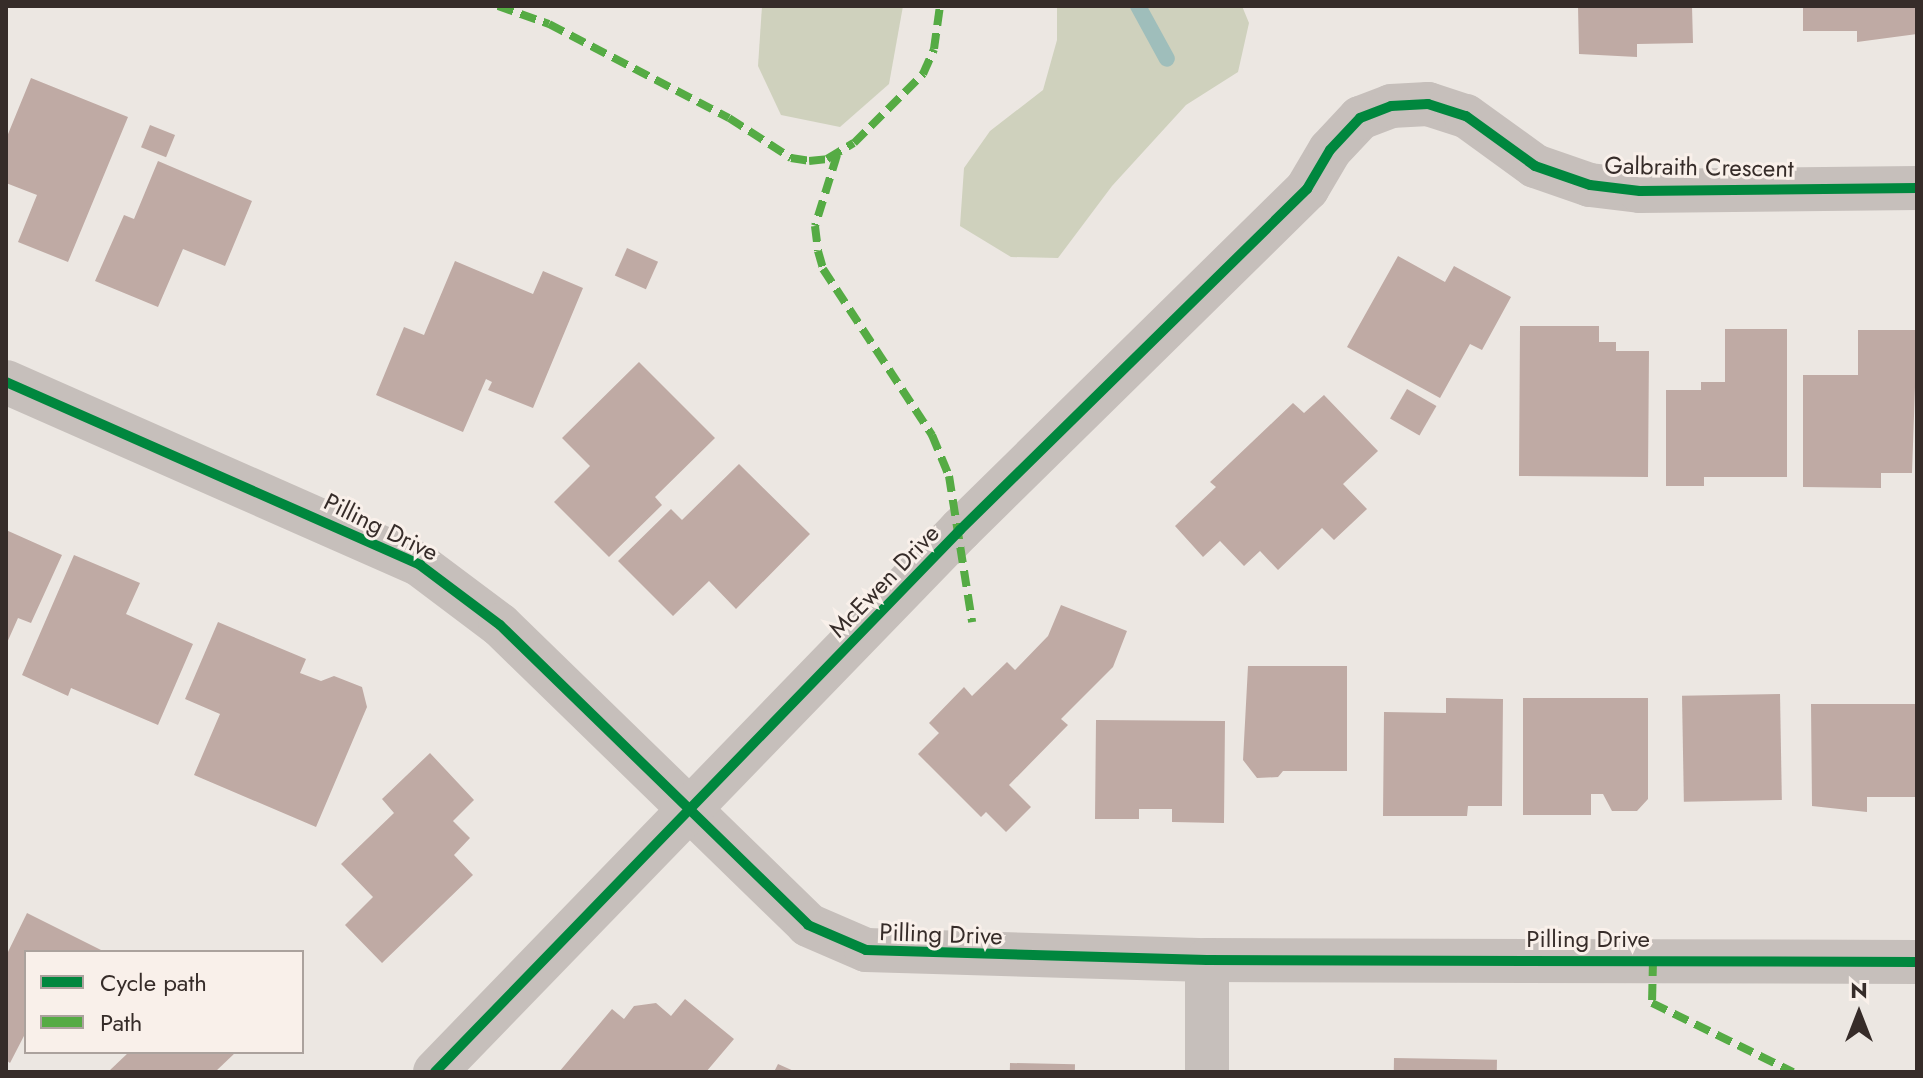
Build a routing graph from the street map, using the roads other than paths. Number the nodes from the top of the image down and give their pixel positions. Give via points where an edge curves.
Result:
1 (1360, 118) joint
2 (1917, 188) edge
3 (6, 382) edge
4 (689, 812) junction
5 (1207, 960) junction
6 (1917, 962) edge
7 (435, 1072) edge
8 (1207, 1072) edge

1 - 2 street, Galbraith Crescent via 1391,106 1428,104 1466,116 1535,166 1590,185 1640,191
1 - 4 street, McEwen Drive via 1330,150 1307,189 960,530
3 - 4 street, Pilling Drive via 420,565 500,625
4 - 5 street, Pilling Drive via 808,925 866,950
4 - 7 street, McEwen Drive
5 - 6 street, Pilling Drive
5 - 8 street

